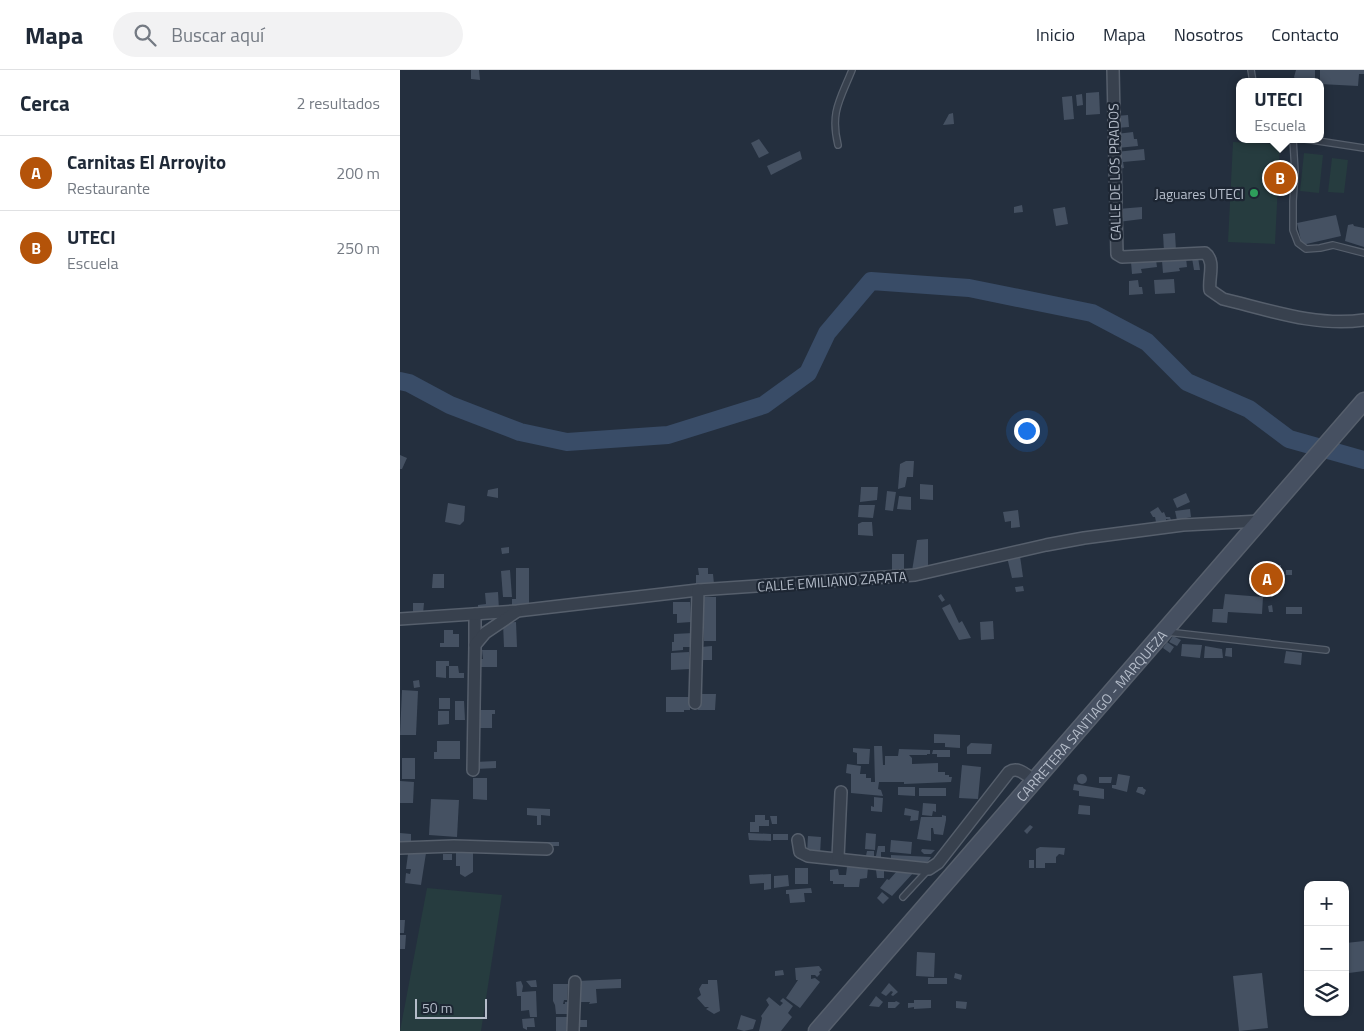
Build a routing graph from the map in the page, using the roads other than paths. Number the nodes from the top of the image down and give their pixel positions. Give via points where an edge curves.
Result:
1 (852, 70) edge
2 (1113, 70) edge
3 (1324, 142) edge
4 (1293, 143) edge
5 (838, 146) dead end
6 (1364, 148) edge
7 (1364, 253) edge
8 (1364, 320) edge
9 (1364, 401) edge
10 (1261, 521) junction
11 (698, 590) junction
12 (517, 611) junction
13 (474, 614) junction
14 (400, 619) edge
15 (1163, 632) junction
16 (475, 645) junction
17 (1326, 650) dead end
18 (695, 703) dead end
19 (473, 770) dead end
20 (1034, 780) junction
21 (841, 792) dead end
22 (798, 840) dead end
23 (400, 848) edge
24 (547, 849) dead end
25 (838, 858) junction
26 (930, 869) junction
27 (903, 897) dead end
28 (575, 982) dead end
29 (574, 1031) edge
30 (818, 1031) edge

1 - 5 lane via 835,117
2 - 8 street, CALLE DE LOS PRADOS via 1116,254 1122,257 1205,253 1211,262 1210,290 1223,298 1314,320 1335,323
3 - 6 lane
4 - 7 lane via 1293,230 1298,243 1306,249 1333,245
9 - 10 main road, CARRETERA SANTIAGO - MARQUEZA
10 - 11 street, CALLE EMILIANO ZAPATA via 1183,525 1084,538 915,576
10 - 15 main road, CARRETERA SANTIAGO - MARQUEZA
11 - 12 street, CALLE EMILIANO ZAPATA
11 - 18 street
12 - 13 street, CALLE EMILIANO ZAPATA
12 - 16 street via 485,633
13 - 14 street, CALLE EMILIANO ZAPATA
13 - 16 street
15 - 17 lane
15 - 20 main road, CARRETERA SANTIAGO - MARQUEZA
16 - 19 street
20 - 26 street via 1019,770 1009,772
20 - 30 main road, CARRETERA SANTIAGO - MARQUEZA
21 - 25 street
22 - 25 street via 798,847 804,855
23 - 24 street
25 - 26 street
26 - 27 lane
28 - 29 street

